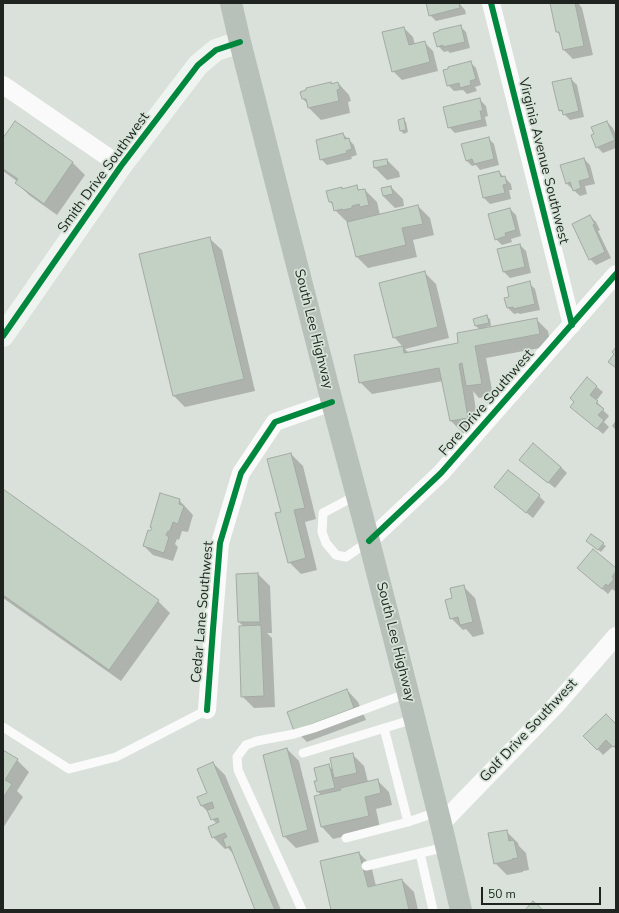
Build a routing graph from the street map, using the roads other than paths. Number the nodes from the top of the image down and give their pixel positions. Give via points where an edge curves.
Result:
1 (231, 3) edge
2 (491, 3) edge
3 (240, 42) junction
4 (3, 85) edge
5 (121, 166) junction
6 (616, 274) edge
7 (572, 325) junction
8 (3, 336) edge
9 (332, 402) junction
10 (357, 495) junction
11 (369, 541) junction
12 (616, 636) edge
13 (408, 693) junction
14 (207, 710) joint
15 (414, 719) junction
16 (3, 727) edge
17 (384, 728) junction
18 (303, 753) dead end
19 (439, 818) junction
20 (408, 822) junction
21 (346, 838) dead end
22 (446, 847) junction
23 (420, 853) junction
24 (366, 866) dead end
25 (302, 910) edge
26 (433, 910) edge
27 (460, 910) edge

1 - 3 main road, South Lee Highway
2 - 7 street, Virginia Avenue Southwest
3 - 5 street, Smith Drive Southwest via 216,50 198,65
3 - 9 main road, South Lee Highway
4 - 5 street
5 - 8 street, Smith Drive Southwest
6 - 7 street, Fore Drive Southwest
7 - 11 street, Fore Drive Southwest via 441,473
9 - 10 main road, South Lee Highway
9 - 14 street, Cedar Lane Southwest via 275,422 241,473 220,543
10 - 11 main road, South Lee Highway
10 - 11 lane via 323,513 322,532 326,543 336,555 346,557
11 - 13 main road, South Lee Highway
12 - 19 street, Golf Drive Southwest via 556,705
13 - 15 main road, South Lee Highway
13 - 25 lane via 314,728 246,745 237,757 238,770
14 - 16 lane via 116,757 69,769
15 - 17 lane
15 - 19 main road, South Lee Highway
17 - 18 lane
17 - 20 lane
19 - 20 lane
19 - 22 main road, South Lee Highway
20 - 21 lane
22 - 23 lane
22 - 27 main road, South Lee Highway
23 - 24 lane
23 - 26 lane

